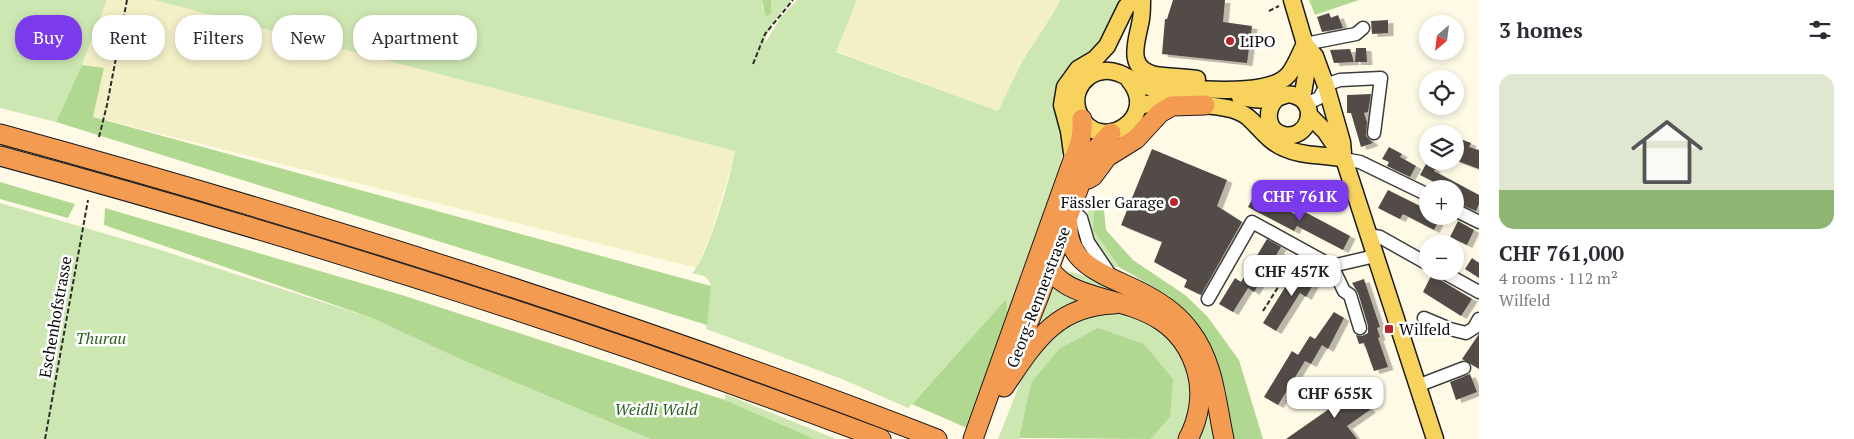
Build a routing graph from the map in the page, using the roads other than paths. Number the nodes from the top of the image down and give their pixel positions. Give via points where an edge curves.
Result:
1 (1137, 2) edge
2 (1287, 4) edge
3 (1363, 28) dead end
4 (1307, 48) junction
5 (1098, 72) junction
6 (1126, 77) junction
7 (1326, 86) junction
8 (1227, 89) junction
9 (1296, 102) junction
10 (1205, 105) joint
11 (1138, 107) junction
12 (1082, 119) junction
13 (1269, 119) junction
14 (1300, 132) junction
15 (1111, 133) junction
16 (1374, 133) dead end
17 (0, 134) edge
18 (1332, 144) junction
19 (1072, 155) junction
20 (0, 156) edge
21 (1344, 159) junction
22 (1080, 183) junction
23 (1419, 190) edge
24 (1072, 209) junction
25 (1464, 214) edge
26 (1479, 222) edge
27 (1369, 235) junction
28 (1044, 242) junction
29 (1375, 256) junction
30 (1419, 259) edge
31 (1332, 266) junction
32 (1049, 268) junction
33 (1114, 280) junction
34 (1457, 280) edge
35 (1027, 288) junction
36 (1479, 292) edge
37 (1208, 299) dead end
38 (1125, 304) junction
39 (1424, 318) dead end
40 (1477, 326) edge
41 (1360, 328) dead end
42 (1464, 368) dead end
43 (1417, 386) junction
44 (1004, 387) junction
45 (991, 407) junction
46 (881, 439) edge
47 (937, 439) edge
48 (973, 439) edge
49 (985, 439) edge
50 (1188, 439) edge
51 (1224, 439) edge
52 (1435, 439) edge

1 - 5 main road via 1117,48
1 - 6 main road via 1126,48
1 - 8 main road via 1141,20 1134,57 1140,66 1154,74 1214,81
1 - 19 main road via 1126,7 1107,46 1095,59 1078,69 1065,87 1062,105
2 - 4 main road
3 - 4 street via 1356,34
4 - 7 main road via 1315,56
4 - 8 main road via 1281,81 1254,89
4 - 9 main road via 1300,67
5 - 6 main road via 1115,72
5 - 12 main road via 1084,80 1080,88 1076,104
6 - 8 main road via 1153,88
6 - 11 main road via 1137,92
7 - 9 street via 1319,98
7 - 16 street via 1340,80 1381,78
7 - 21 main road
8 - 9 main road via 1240,97
9 - 13 main road via 1270,108
9 - 14 main road via 1307,125
9 - 18 main road via 1325,131
10 - 21 main road via 1238,111 1251,119 1265,136 1295,153
10 - 22 highway via 1172,106 1160,113 1136,139 1106,157 1093,176
11 - 13 main road via 1182,96 1204,98 1247,105
11 - 15 main road via 1131,122
12 - 15 main road via 1094,129
12 - 19 highway, Georg-Rennerstrasse via 1082,138
13 - 14 main road via 1277,132 1284,135
14 - 18 main road
15 - 22 highway, Georg-Rennerstrasse via 1093,152
17 - 47 highway via 266,210 460,270 716,356
18 - 21 main road
19 - 28 highway, Georg-Rennerstrasse
20 - 46 highway via 439,285 658,358
21 - 23 street via 1360,162
21 - 27 main road
22 - 24 highway, Georg-Rennerstrasse
24 - 32 highway, Georg-Rennerstrasse
24 - 33 highway via 1067,237 1076,255 1082,262
25 - 26 street
27 - 29 main road
27 - 30 street via 1380,237
28 - 32 highway
28 - 35 highway, Georg-Rennerstrasse
29 - 31 street
29 - 43 main road
31 - 37 street via 1252,222
31 - 41 street via 1344,291 1350,295
32 - 33 highway via 1067,267
32 - 35 highway via 1040,272
32 - 38 highway via 1056,278 1071,288
32 - 44 highway, Georg-Rennerstrasse
33 - 51 highway via 1160,304 1195,338 1209,367
34 - 36 street
35 - 45 highway, Georg-Rennerstrasse
38 - 44 highway via 1097,305 1064,316 1045,332
38 - 50 highway via 1143,310 1170,327 1190,354 1200,396
39 - 40 street via 1466,333
42 - 43 street
43 - 52 main road
44 - 45 highway, Georg-Rennerstrasse
45 - 48 highway, Georg-Rennerstrasse
45 - 49 highway, Georg-Rennerstrasse

